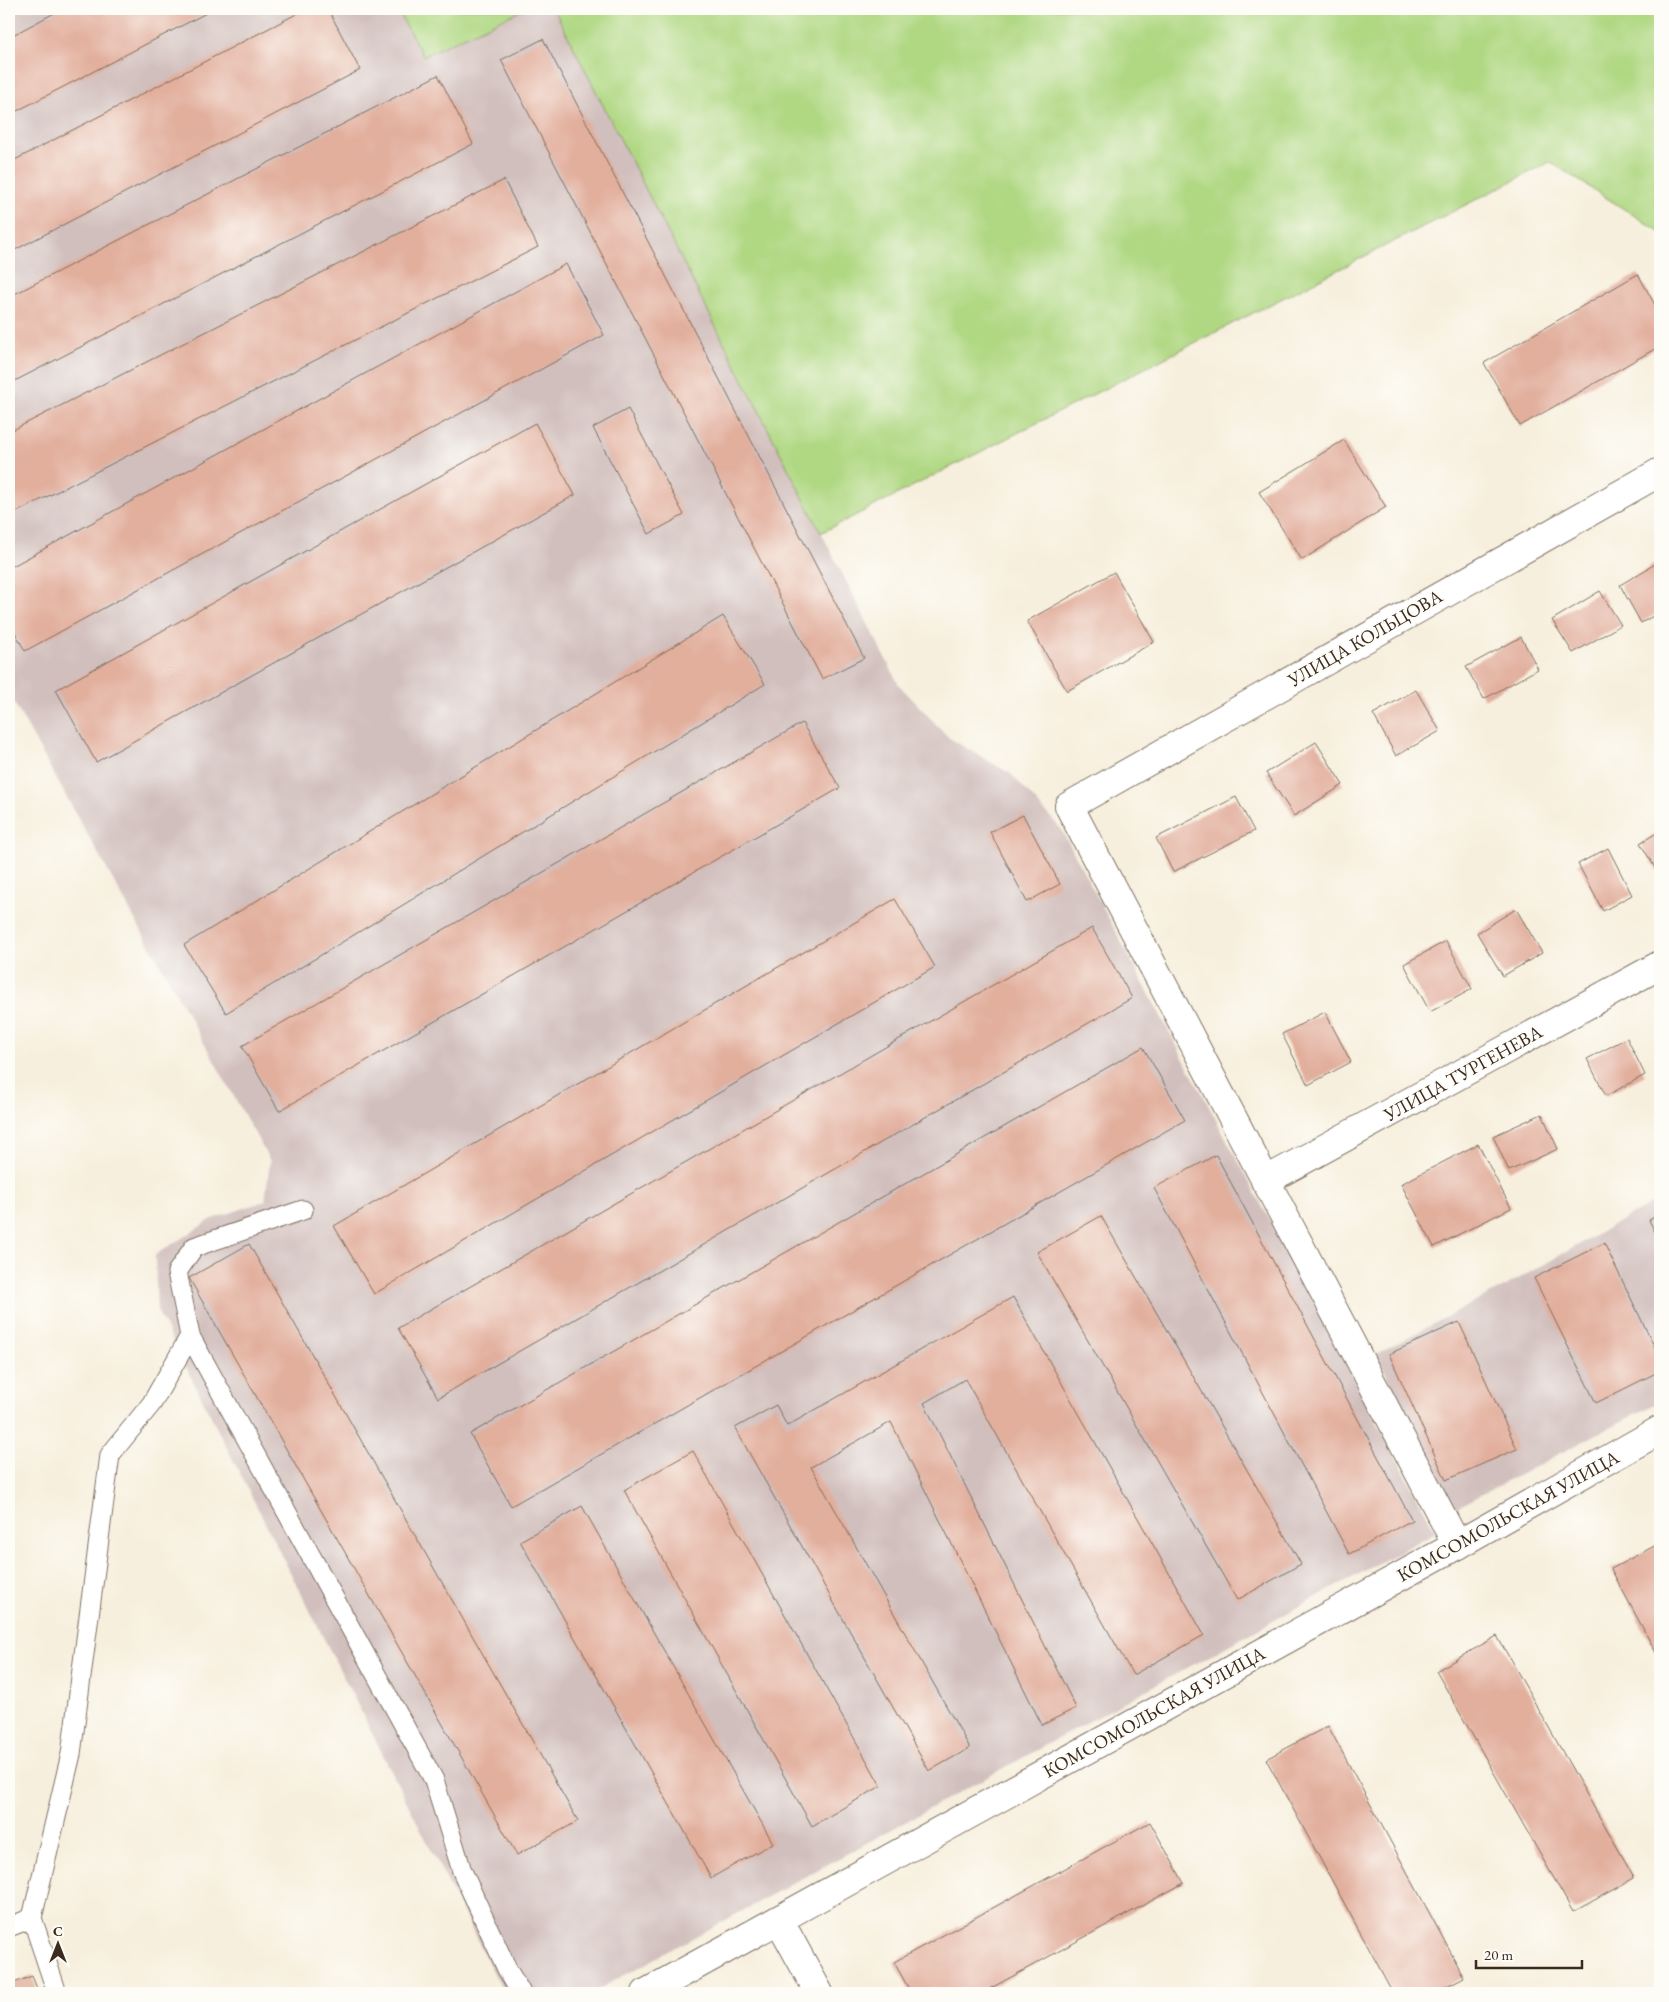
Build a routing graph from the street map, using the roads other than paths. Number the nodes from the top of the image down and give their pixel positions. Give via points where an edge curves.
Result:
1 (1660, 472) edge
2 (1660, 965) edge
3 (1265, 1181) junction
4 (303, 1210) dead end
5 (190, 1336) junction
6 (1660, 1430) edge
7 (1457, 1545) junction
8 (32, 1918) junction
9 (779, 1920) junction
10 (9, 1927) edge
11 (57, 1993) edge
12 (521, 1993) edge
13 (646, 1993) edge
14 (819, 1993) edge

1 - 3 street, УЛИЦА КОЛЬЦОВА via 1070,806
2 - 3 street, УЛИЦА ТУРГЕНЕВА
3 - 7 street
4 - 5 lane via 194,1247 176,1272
5 - 8 lane via 152,1403 110,1455 71,1754
5 - 12 lane via 434,1780 462,1871 507,1970
6 - 7 street, КОМСОМОЛЬСКАЯ УЛИЦА
7 - 9 street, КОМСОМОЛЬСКАЯ УЛИЦА
8 - 10 lane
8 - 11 lane
9 - 13 street, КОМСОМОЛЬСКАЯ УЛИЦА
9 - 14 street

